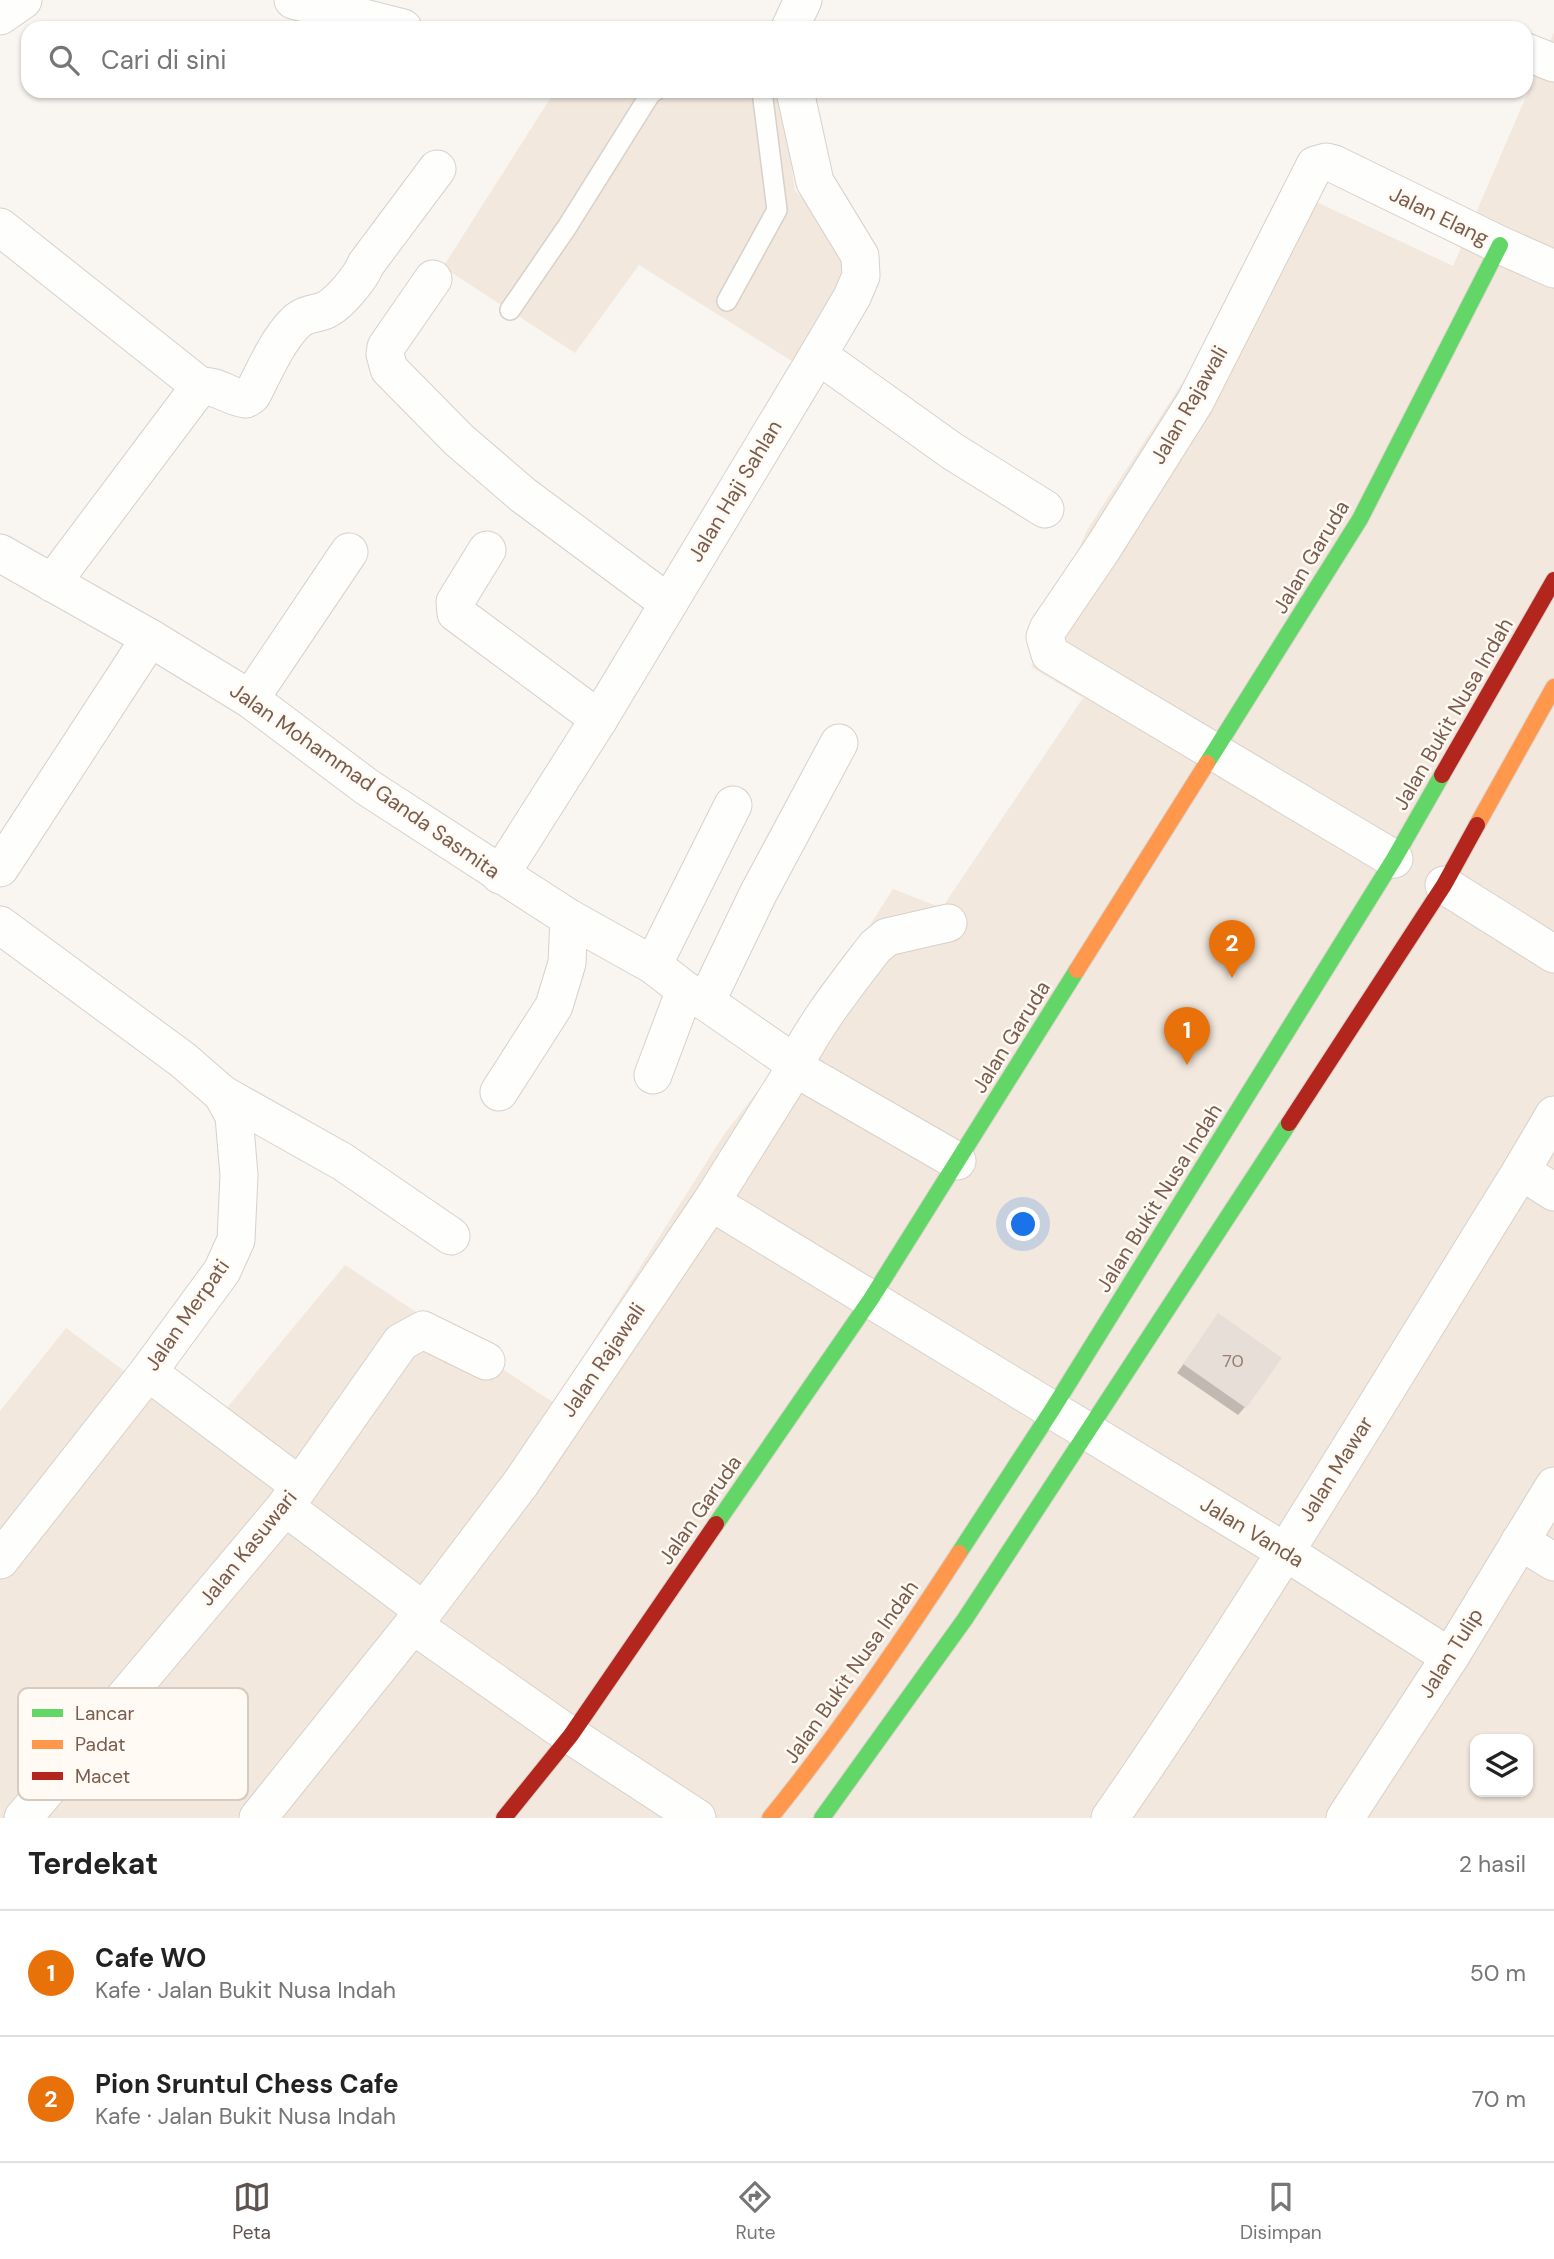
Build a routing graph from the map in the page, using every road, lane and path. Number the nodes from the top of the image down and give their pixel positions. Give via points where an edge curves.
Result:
1 (23, 0) edge
2 (293, 0) edge
3 (803, 0) edge
4 (0, 16) edge
5 (375, 21) edge
6 (793, 21) edge
7 (1533, 54) edge
8 (1554, 63) edge
9 (648, 98) edge
10 (763, 98) edge
11 (797, 98) edge
12 (1325, 162) joint
13 (437, 169) dead end
14 (0, 227) edge
15 (1500, 245) junction
16 (1554, 269) edge
17 (433, 279) dead end
18 (727, 300) dead end
19 (510, 310) dead end
20 (818, 355) junction
21 (200, 386) junction
22 (1045, 509) dead end
23 (488, 550) dead end
24 (349, 552) dead end
25 (0, 553) edge
26 (1554, 580) edge
27 (52, 583) junction
28 (667, 602) junction
29 (150, 638) junction
30 (1554, 687) edge
31 (250, 699) junction
32 (599, 719) junction
33 (839, 743) dead end
34 (1216, 752) junction
35 (733, 805) dead end
36 (1394, 859) junction
37 (0, 868) edge
38 (500, 875) junction
39 (1444, 885) junction
40 (569, 918) junction
41 (948, 923) dead end
42 (0, 925) edge
43 (1554, 954) edge
44 (653, 965) junction
45 (696, 996) junction
46 (792, 1066) junction
47 (653, 1075) dead end
48 (499, 1091) dead end
49 (222, 1094) junction
50 (1554, 1115) edge
51 (957, 1161) junction
52 (1521, 1171) junction
53 (1554, 1192) edge
54 (710, 1202) junction
55 (451, 1236) dead end
56 (871, 1298) junction
57 (486, 1361) dead end
58 (148, 1372) junction
59 (1052, 1410) junction
60 (1088, 1433) junction
61 (1554, 1486) edge
62 (292, 1496) junction
63 (1520, 1541) junction
64 (1284, 1551) junction
65 (0, 1560) edge
66 (1554, 1562) edge
67 (419, 1618) junction
68 (1450, 1657) junction
69 (132, 1688) edge
70 (571, 1735) junction
71 (38, 1800) edge
72 (23, 1818) edge
73 (258, 1818) edge
74 (504, 1818) edge
75 (697, 1818) edge
76 (770, 1818) edge
77 (822, 1818) edge
78 (1110, 1818) edge
79 (1345, 1818) edge

1 - 4 street
2 - 5 street
3 - 6 street
7 - 8 street
9 - 19 lane
10 - 18 lane via 777,210
11 - 20 street, Jalan Haji Sahlan via 815,182 860,256 861,276
12 - 15 street, Jalan Elang
12 - 34 street, Jalan Rajawali via 1310,172 1195,402 1045,638 1050,654
13 - 21 street via 366,264 358,282 332,307 310,313 292,326 252,395 236,398 212,385
14 - 21 street
15 - 16 street, Jalan Elang
15 - 34 street, Jalan Garuda via 1360,519
17 - 28 street via 386,347 389,369 459,440 523,495
20 - 22 street via 952,452
20 - 28 street, Jalan Haji Sahlan
21 - 27 street
23 - 32 street via 455,602 456,613
24 - 31 street
25 - 27 street, Jalan Mohammad Ganda Sasmita
26 - 36 street, Jalan Bukit Nusa Indah
27 - 29 street, Jalan Mohammad Ganda Sasmita
28 - 32 street, Jalan Haji Sahlan
29 - 31 street, Jalan Mohammad Ganda Sasmita
29 - 37 street
30 - 39 street
31 - 38 street, Jalan Mohammad Ganda Sasmita via 367,787
32 - 38 street, Jalan Haji Sahlan
33 - 45 street via 758,894
34 - 36 street
34 - 51 street, Jalan Garuda
35 - 44 street
36 - 59 street, Jalan Bukit Nusa Indah
38 - 40 street, Jalan Mohammad Ganda Sasmita
39 - 43 street
39 - 60 street
40 - 44 street, Jalan Mohammad Ganda Sasmita
40 - 48 street via 567,963 554,1006
41 - 46 street, Jalan Rajawali via 887,937 874,947
42 - 49 street, Jalan Merpati
44 - 45 street, Jalan Mohammad Ganda Sasmita
45 - 46 street, Jalan Mohammad Ganda Sasmita
45 - 47 street
46 - 51 street, Jalan Mohammad Ganda Sasmita
46 - 54 street, Jalan Rajawali
49 - 55 street via 342,1163
49 - 58 street, Jalan Merpati via 234,1115 239,1175 236,1240 222,1271
50 - 52 street, Jalan Mawar
51 - 56 street, Jalan Garuda
52 - 53 street
52 - 64 street, Jalan Mawar
54 - 56 street, Jalan Vanda
54 - 67 street, Jalan Rajawali via 521,1483
56 - 59 street, Jalan Vanda
56 - 70 street, Jalan Garuda
57 - 62 street, Jalan Kasuwari via 423,1331 401,1342
58 - 62 street
58 - 65 street, Jalan Merpati
59 - 60 street, Jalan Vanda
59 - 76 street, Jalan Bukit Nusa Indah via 929,1599
60 - 64 street, Jalan Vanda
60 - 77 street via 965,1619
61 - 63 street, Jalan Tulip
62 - 67 street
62 - 69 street, Jalan Kasuwari
63 - 66 street
63 - 68 street, Jalan Tulip
64 - 68 street, Jalan Vanda
64 - 78 street, Jalan Mawar via 1173,1728
67 - 70 street
67 - 73 street, Jalan Rajawali
68 - 79 street, Jalan Tulip
70 - 74 street, Jalan Garuda
70 - 75 street
71 - 72 street, Jalan Kasuwari

